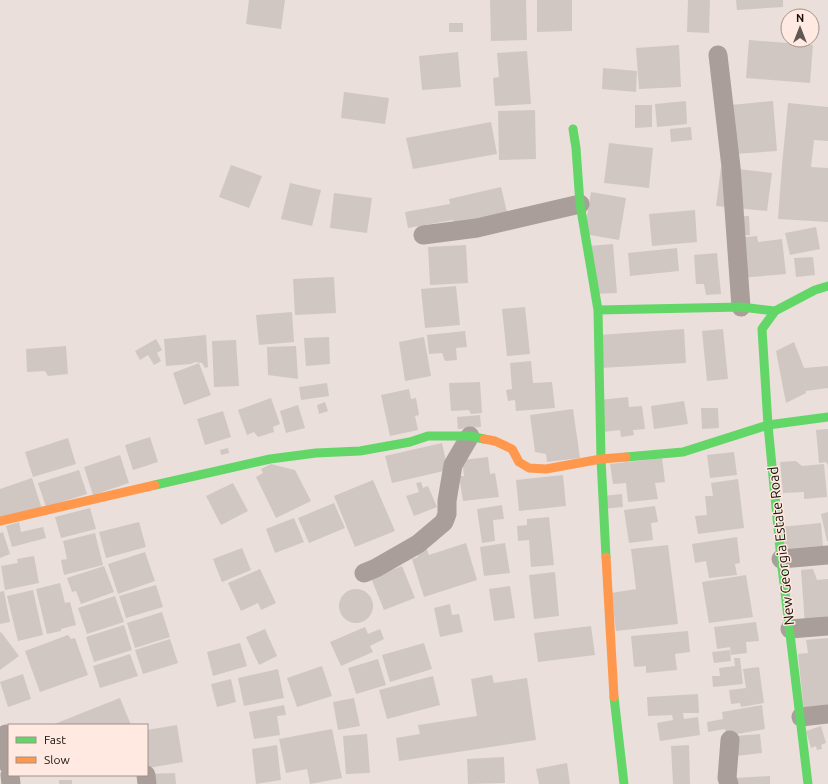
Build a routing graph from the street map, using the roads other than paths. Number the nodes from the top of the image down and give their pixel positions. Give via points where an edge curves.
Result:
1 (718, 55) dead end
2 (573, 129) dead end
3 (580, 204) junction
4 (424, 235) dead end
5 (828, 286) edge
6 (741, 307) junction
7 (598, 310) junction
8 (775, 311) junction
9 (828, 417) edge
10 (768, 425) junction
11 (470, 436) junction
12 (601, 459) junction
13 (0, 521) edge
14 (828, 555) edge
15 (781, 559) junction
16 (364, 573) dead end
17 (828, 626) edge
18 (790, 629) junction
19 (828, 714) edge
20 (801, 717) junction
21 (6, 734) dead end
22 (730, 740) dead end
23 (8, 755) edge
24 (624, 784) edge
25 (729, 784) edge
26 (808, 784) edge

1 - 6 street via 731,167
2 - 3 street
3 - 4 street via 477,228
3 - 7 street
5 - 8 street
6 - 7 street
6 - 8 street
7 - 12 street
8 - 10 street, New Georgia Estate Road via 762,329
9 - 10 street
10 - 12 street via 683,452
10 - 15 street, New Georgia Estate Road
11 - 12 street via 495,441 512,449 520,462 529,468 546,469
11 - 13 street via 428,436 360,451 270,459
11 - 16 street via 452,465 444,522 418,544
12 - 24 street via 614,697
14 - 15 street
15 - 18 street, New Georgia Estate Road
17 - 18 street
18 - 20 street, New Georgia Estate Road
19 - 20 street
20 - 26 street, New Georgia Estate Road
21 - 23 street
22 - 25 street via 727,778

